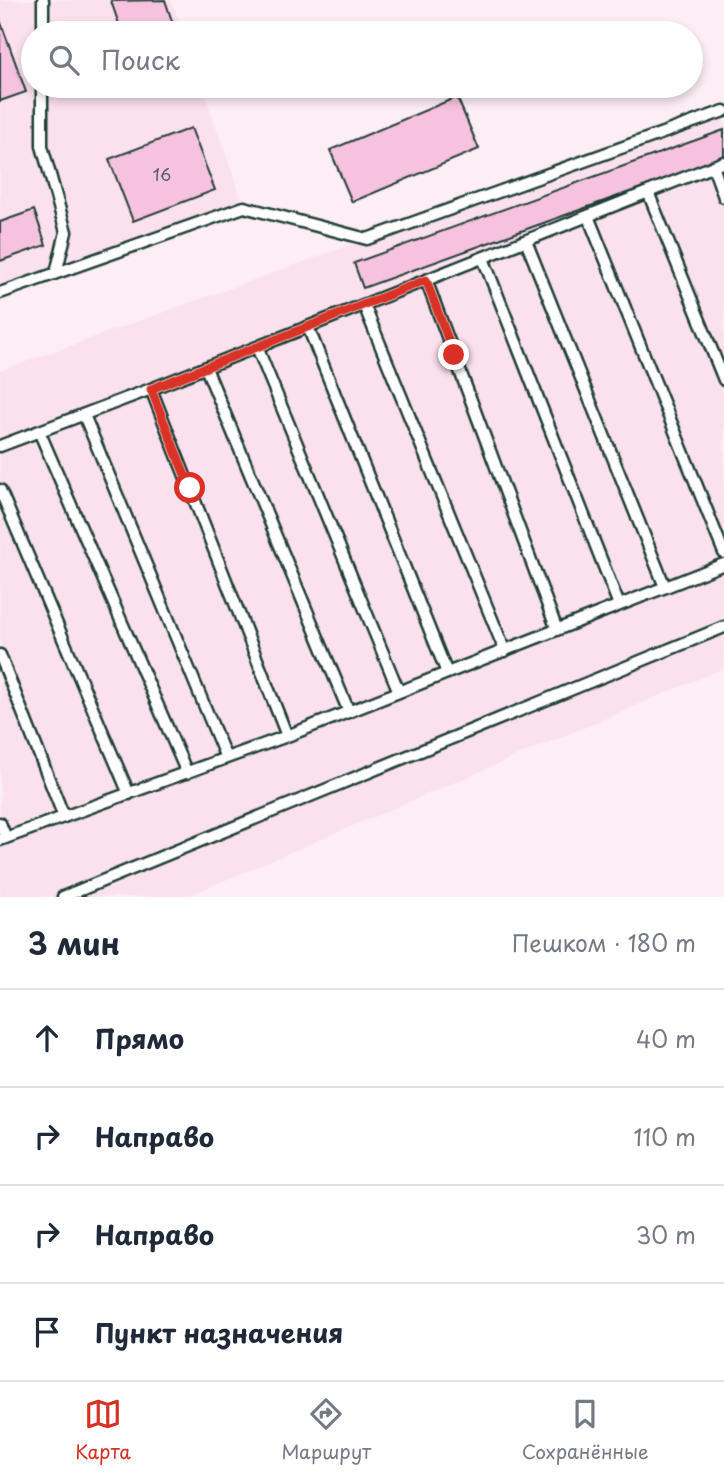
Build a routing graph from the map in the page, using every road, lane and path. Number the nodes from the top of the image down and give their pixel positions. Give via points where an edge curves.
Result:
1 (43, 0) edge
2 (43, 21) edge
3 (43, 98) edge
4 (724, 111) edge
5 (724, 162) edge
6 (713, 166) junction
7 (648, 192) junction
8 (724, 197) edge
9 (588, 216) junction
10 (528, 246) dead end
11 (483, 257) junction
12 (55, 274) junction
13 (426, 280) junction
14 (0, 293) edge
15 (364, 305) junction
16 (308, 327) junction
17 (257, 347) junction
18 (206, 368) junction
19 (724, 380) edge
20 (151, 389) junction
21 (84, 415) junction
22 (39, 431) junction
23 (0, 446) edge
24 (0, 490) edge
25 (724, 553) edge
26 (724, 564) edge
27 (665, 587) junction
28 (619, 605) junction
29 (724, 627) edge
30 (557, 630) junction
31 (505, 651) junction
32 (0, 655) edge
33 (447, 673) junction
34 (399, 692) junction
35 (349, 712) junction
36 (287, 736) junction
37 (226, 758) junction
38 (187, 773) junction
39 (130, 793) junction
40 (64, 817) junction
41 (0, 823) edge
42 (3, 839) edge
43 (63, 897) edge

1 - 2 lane
3 - 12 lane via 42,146 66,232
4 - 12 lane via 367,239 244,207
5 - 6 lane
6 - 7 lane
6 - 8 lane
7 - 9 lane
7 - 19 lane
9 - 11 lane
9 - 25 lane
10 - 27 lane
11 - 13 lane
11 - 28 lane
12 - 14 lane
13 - 15 lane
13 - 30 lane
15 - 16 lane
15 - 31 lane
16 - 17 lane
16 - 33 lane
17 - 18 lane
17 - 34 lane
18 - 20 lane
18 - 35 lane
20 - 21 lane
20 - 36 lane
21 - 22 lane
21 - 37 lane
22 - 23 lane
22 - 38 lane
24 - 39 lane
26 - 27 lane
27 - 28 lane
28 - 30 lane
29 - 43 lane
30 - 31 lane
31 - 33 lane
32 - 40 lane
33 - 34 lane
34 - 35 lane
35 - 36 lane
36 - 37 lane
37 - 38 lane
38 - 39 lane
39 - 40 lane
40 - 42 lane
41 - 42 lane

